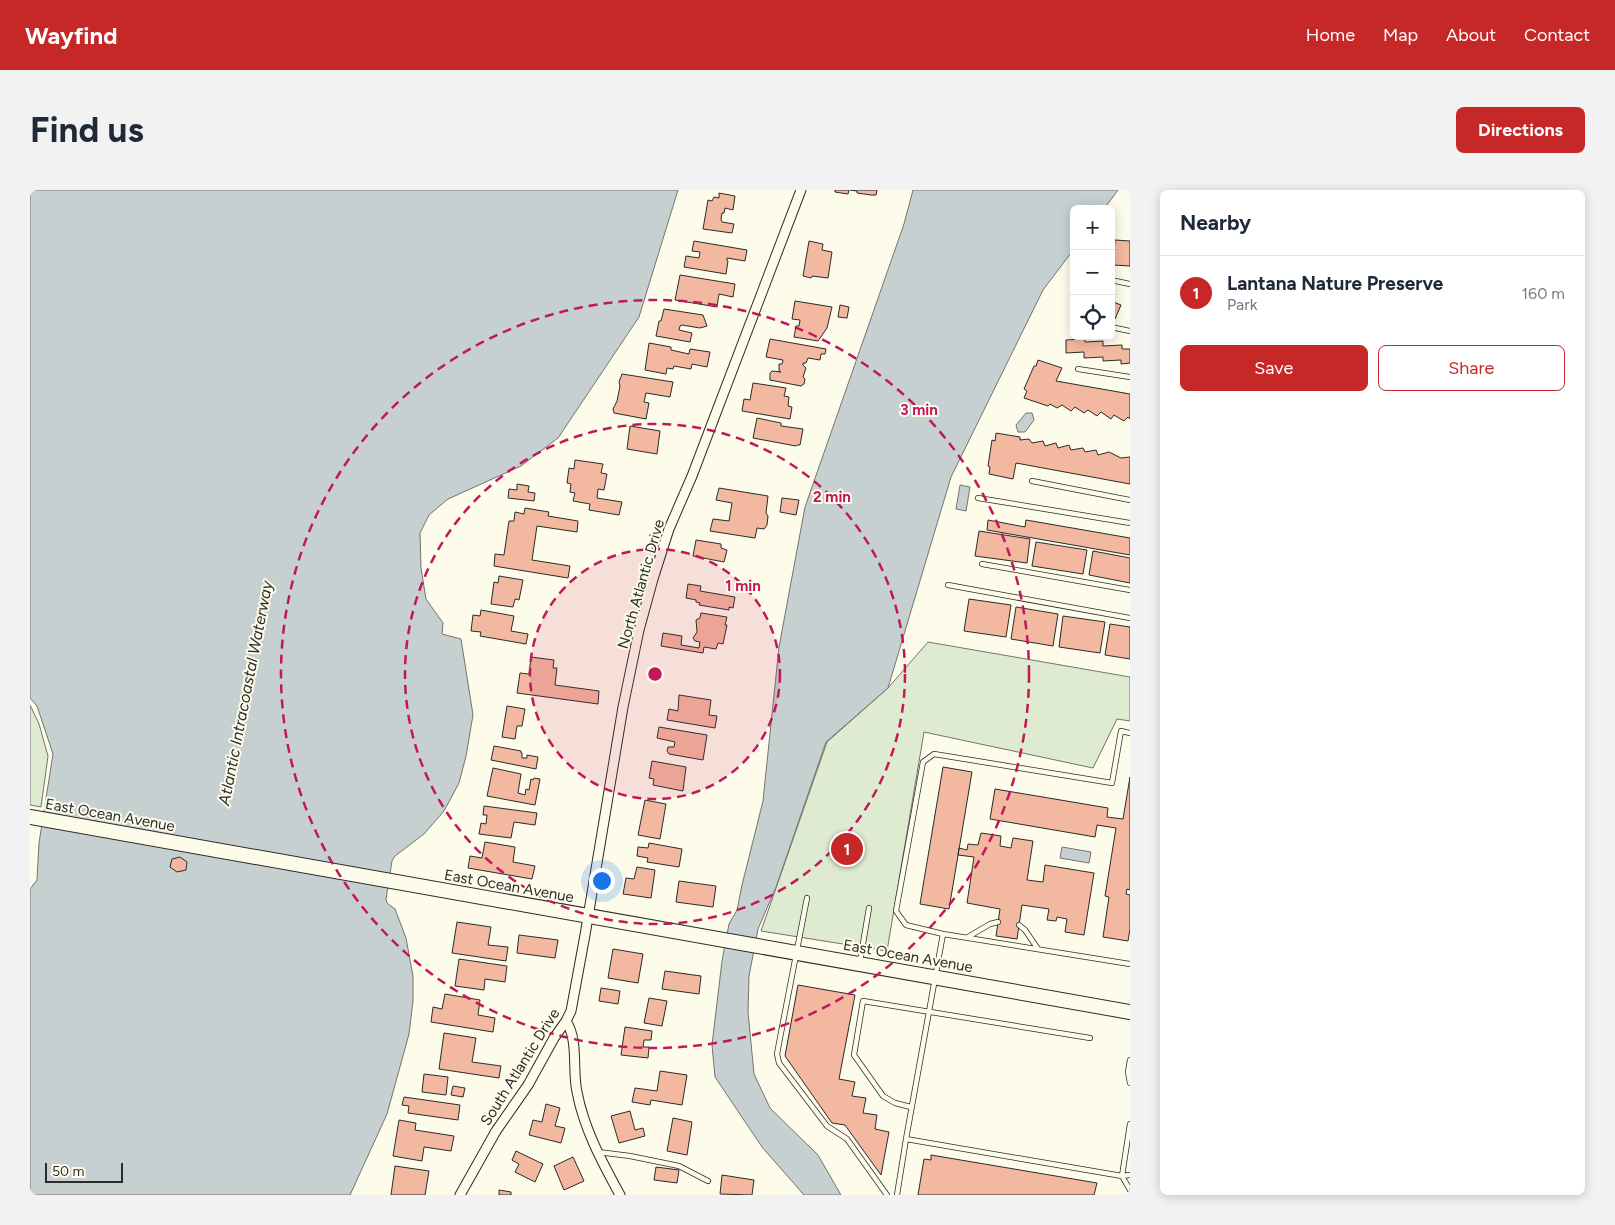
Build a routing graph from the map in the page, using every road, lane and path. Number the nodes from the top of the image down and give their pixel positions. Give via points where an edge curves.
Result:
1 (801, 190) edge
2 (1115, 281) edge
3 (1130, 284) edge
4 (1115, 328) edge
5 (1130, 331) edge
6 (1078, 369) dead end
7 (1130, 377) edge
8 (1032, 481) dead end
9 (978, 498) dead end
10 (1130, 500) edge
11 (1130, 523) edge
12 (982, 564) dead end
13 (948, 585) dead end
14 (1130, 590) edge
15 (1130, 618) edge
16 (1130, 733) edge
17 (31, 818) edge
18 (807, 898) dead end
19 (869, 908) dead end
20 (588, 916) junction
21 (998, 922) dead end
22 (1019, 926) dead end
23 (943, 934) junction
24 (967, 937) junction
25 (1038, 949) junction
26 (797, 953) junction
27 (860, 964) junction
28 (1130, 964) edge
29 (935, 977) junction
30 (928, 1012) junction
31 (1130, 1012) edge
32 (566, 1021) junction
33 (1090, 1038) dead end
34 (1130, 1060) edge
35 (1130, 1083) edge
36 (911, 1107) junction
37 (1130, 1124) edge
38 (906, 1139) junction
39 (597, 1152) junction
40 (1130, 1175) edge
41 (1122, 1176) junction
42 (708, 1182) dead end
43 (1130, 1190) edge
44 (460, 1195) edge
45 (620, 1195) edge
46 (887, 1195) edge
47 (897, 1195) edge

1 - 20 street, North Atlantic Drive via 696,467 669,529 653,579 623,707
2 - 3 lane
4 - 5 lane
6 - 7 lane
8 - 10 lane
9 - 11 lane
12 - 14 lane
13 - 15 lane
16 - 23 lane via 1121,731 1112,783 934,754 923,762 896,910 906,925
17 - 20 main road, East Ocean Avenue
18 - 26 lane
19 - 27 lane
20 - 26 main road, East Ocean Avenue
20 - 32 street, South Atlantic Drive via 571,1011
21 - 24 lane
22 - 25 lane
23 - 24 lane
23 - 29 lane
24 - 25 lane
25 - 28 lane
26 - 27 main road, East Ocean Avenue
26 - 46 lane via 777,1054 779,1063 827,1126 847,1139
27 - 29 main road, East Ocean Avenue
29 - 30 lane
29 - 31 main road, East Ocean Avenue
30 - 33 lane
30 - 36 lane
30 - 36 lane via 863,1001 854,1055 883,1096
32 - 39 street via 572,1030 576,1091
32 - 44 street, South Atlantic Drive via 496,1131
34 - 35 lane
36 - 38 lane
37 - 41 lane
38 - 41 lane
38 - 47 lane
39 - 42 lane via 679,1166
39 - 45 street
40 - 41 lane
41 - 43 lane

